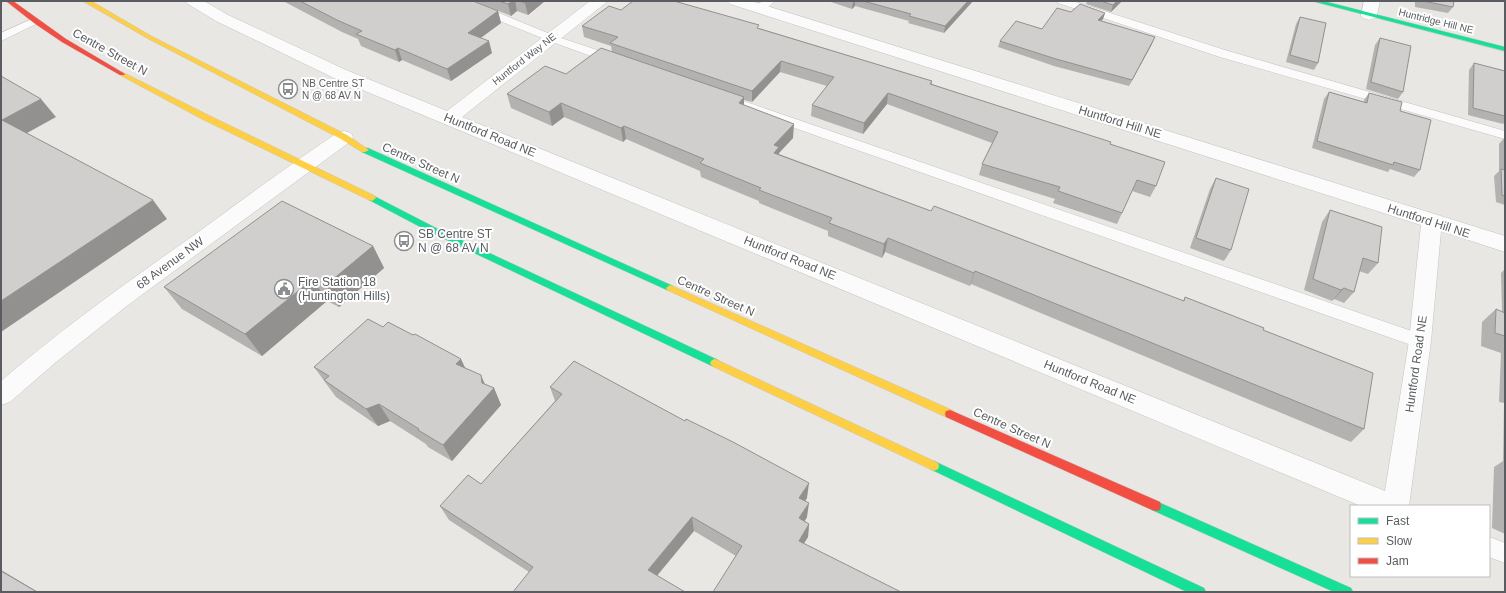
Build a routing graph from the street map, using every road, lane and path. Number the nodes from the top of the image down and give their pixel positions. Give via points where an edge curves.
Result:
1 (9, 1) edge
2 (86, 1) edge
3 (193, 1) edge
4 (460, 1) edge
5 (600, 1) edge
6 (735, 1) edge
7 (1062, 1) edge
8 (1315, 1) edge
9 (764, 5) edge
10 (1371, 8) edge
11 (34, 21) junction
12 (1, 37) edge
13 (551, 38) junction
14 (1505, 50) edge
15 (626, 64) edge
16 (709, 92) edge
17 (449, 118) junction
18 (1505, 135) edge
19 (344, 137) junction
20 (302, 166) junction
21 (1432, 222) junction
22 (1505, 244) edge
23 (1420, 341) junction
24 (1, 395) edge
25 (1390, 505) edge
26 (1396, 505) edge
27 (1490, 547) edge
28 (1505, 553) edge
29 (1200, 592) edge
30 (1347, 592) edge

1 - 11 main road, Centre Street N
2 - 19 main road, Centre Street N via 156,41
3 - 17 street, Huntford Road NE via 222,18 340,74
4 - 13 lane
5 - 13 street, Huntford Way NE
6 - 9 street, Huntford Hill NE
7 - 18 lane via 1224,54
8 - 10 main road, Huntridge Hill NE
9 - 21 street, Huntford Hill NE
10 - 14 main road, Huntridge Hill NE
11 - 12 lane
11 - 20 main road, Centre Street N via 100,62
13 - 15 lane
13 - 17 street, Huntford Way NE
16 - 23 lane
17 - 25 street, Huntford Road NE
19 - 20 street, 68 Avenue NW
19 - 30 main road, Centre Street N via 373,155
20 - 24 street, 68 Avenue NW via 145,281 34,366
20 - 29 main road, Centre Street N via 339,181 433,230
21 - 22 street, Huntford Hill NE
21 - 23 street, Huntford Road NE
23 - 26 street, Huntford Road NE
27 - 28 lane

